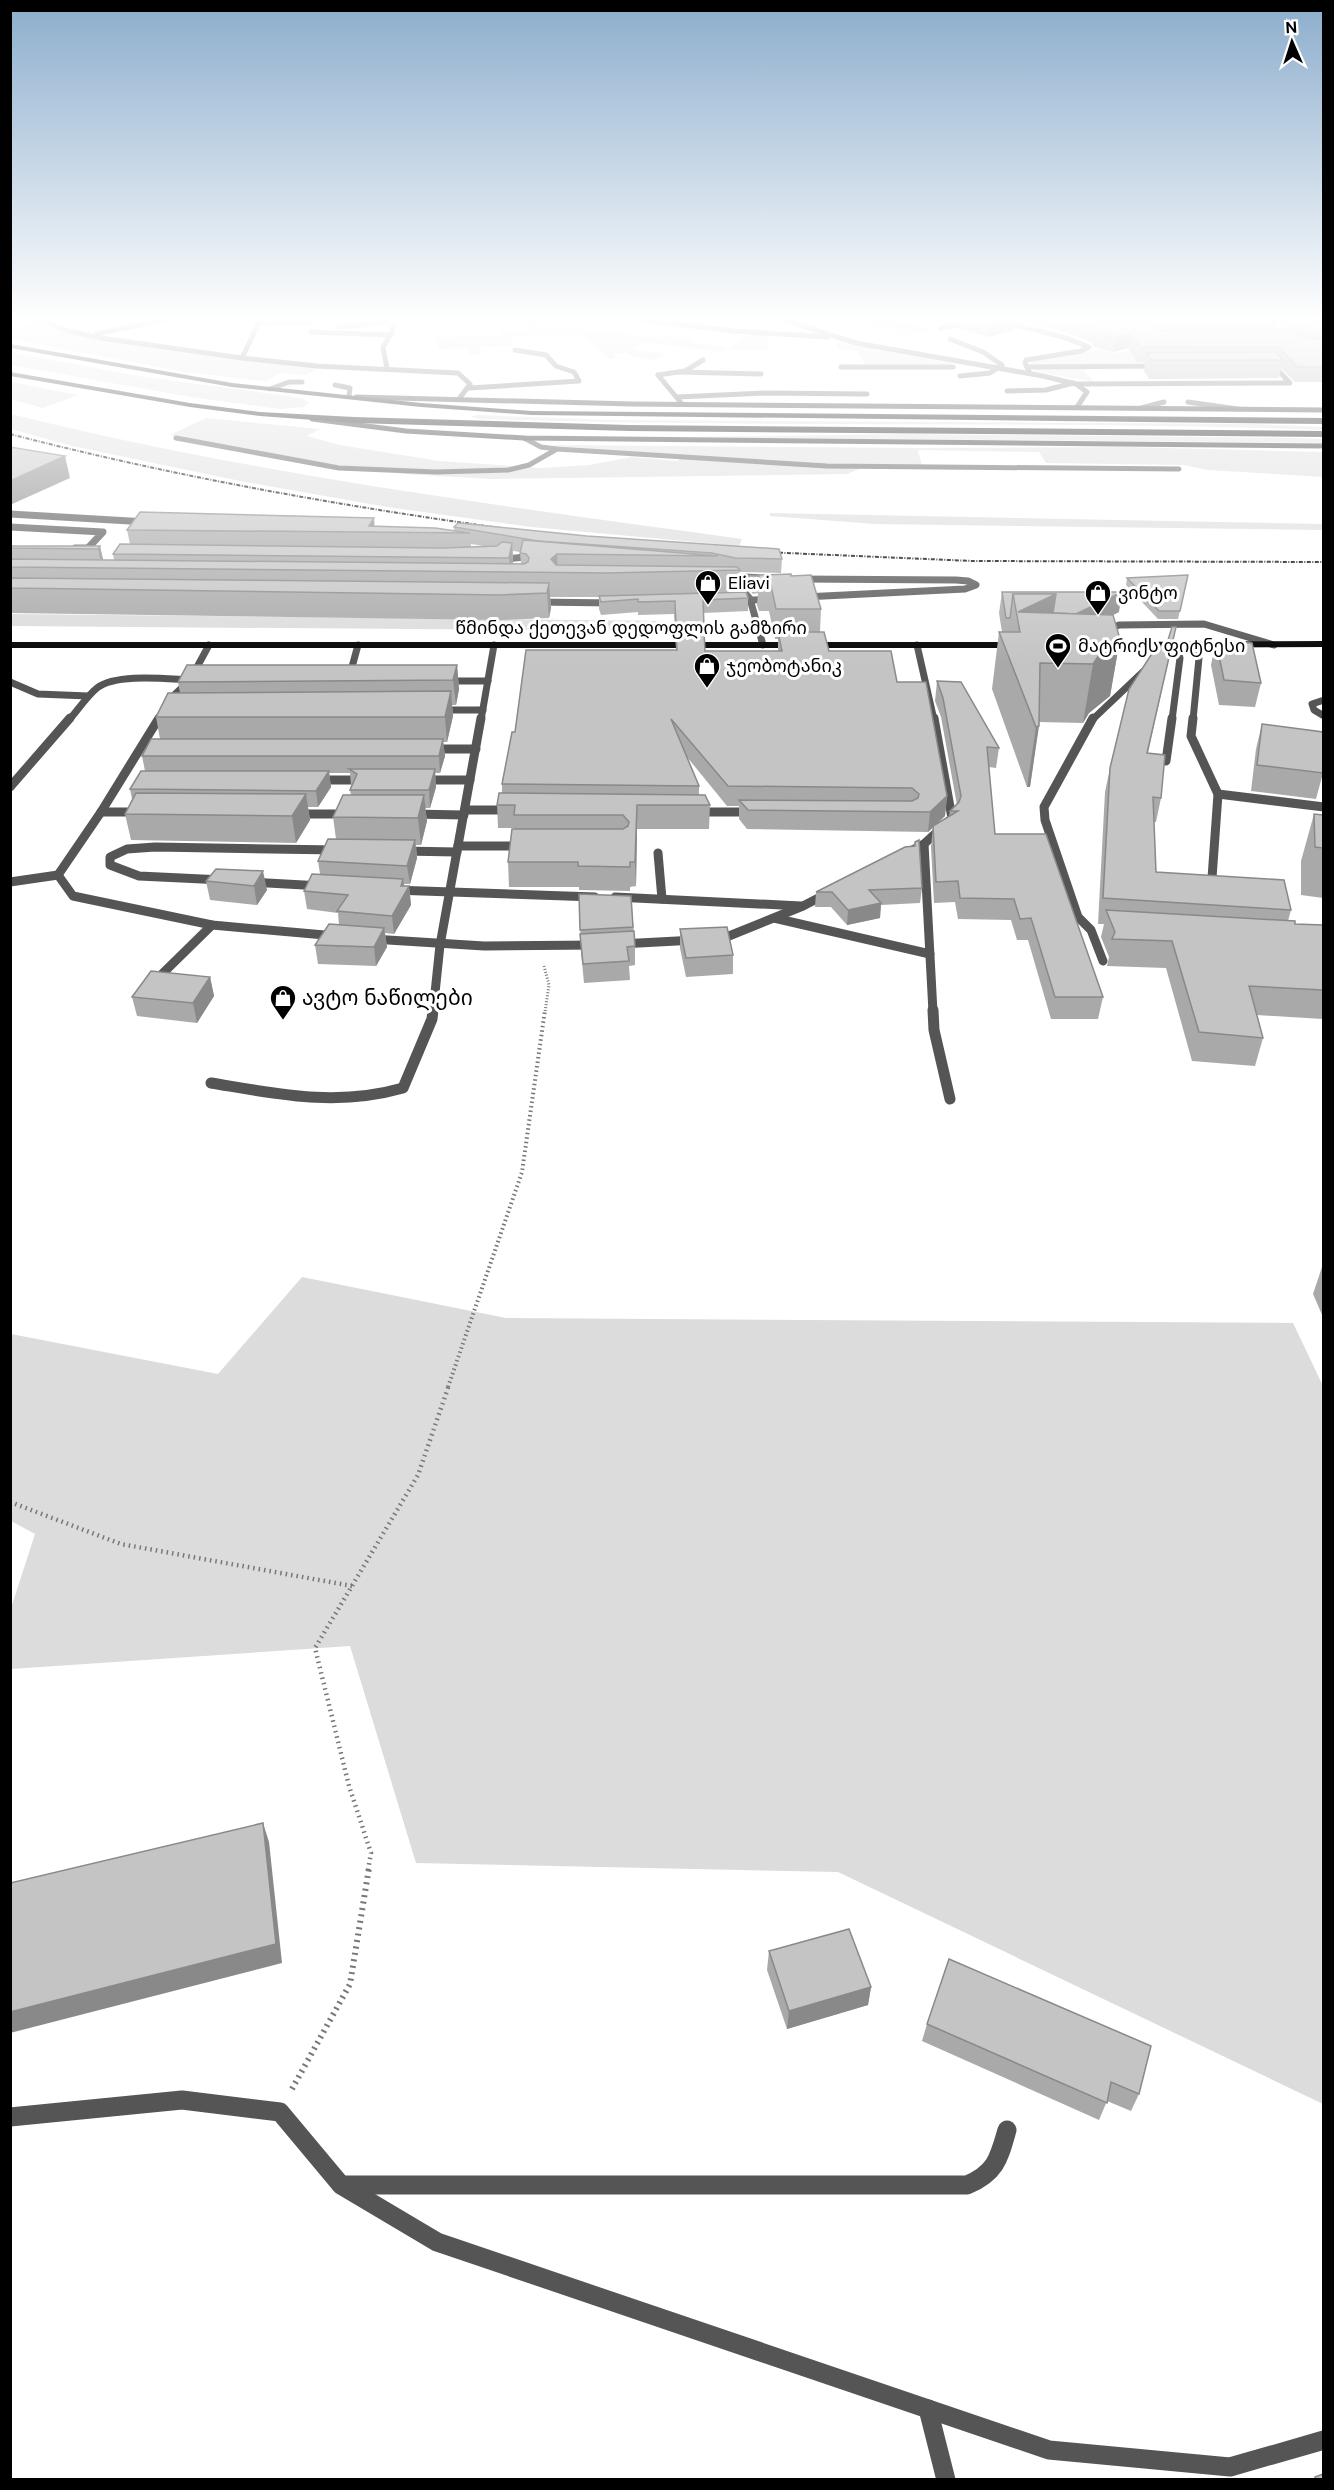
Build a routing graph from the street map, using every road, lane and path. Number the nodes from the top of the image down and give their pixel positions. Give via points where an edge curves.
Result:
1 (426, 432) edge
2 (710, 432) edge
3 (1113, 432) edge
4 (1323, 434) edge
5 (176, 438) dead end
6 (525, 438) junction
7 (634, 440) junction
8 (1323, 446) edge
9 (557, 449) junction
10 (1179, 469) dead end
11 (10, 514) edge
12 (42, 516) junction
13 (144, 523) junction
14 (157, 523) edge
15 (10, 527) edge
16 (26, 528) junction
17 (138, 532) edge
18 (66, 548) edge
19 (490, 555) edge
20 (518, 568) edge
21 (712, 572) edge
22 (769, 578) edge
23 (792, 579) edge
24 (733, 582) junction
25 (786, 598) edge
26 (797, 598) edge
27 (750, 600) junction
28 (525, 602) edge
29 (718, 602) edge
30 (619, 603) edge
31 (1095, 635) edge
32 (1323, 644) edge
33 (10, 645) edge
34 (209, 645) junction
35 (358, 645) junction
36 (494, 645) junction
37 (763, 645) junction
38 (917, 645) junction
39 (1029, 645) edge
40 (1085, 645) edge
41 (1176, 645) junction
42 (1196, 645) junction
43 (1274, 645) junction
44 (1161, 651) junction
45 (190, 680) junction
46 (201, 680) edge
47 (337, 681) edge
48 (348, 681) junction
49 (360, 681) edge
50 (430, 681) edge
51 (488, 681) junction
52 (10, 682) edge
53 (88, 696) junction
54 (1323, 700) edge
55 (424, 710) edge
56 (483, 710) junction
57 (162, 712) junction
58 (174, 712) edge
59 (1323, 716) edge
60 (140, 749) junction
61 (152, 749) edge
62 (416, 749) edge
63 (476, 749) junction
64 (1166, 761) edge
65 (120, 780) junction
66 (132, 780) edge
67 (307, 780) edge
68 (377, 780) edge
69 (412, 780) edge
70 (470, 780) junction
71 (10, 787) edge
72 (1218, 794) junction
73 (1323, 807) edge
74 (523, 810) edge
75 (101, 812) junction
76 (148, 812) edge
77 (464, 812) junction
78 (687, 812) edge
79 (769, 812) edge
80 (288, 813) edge
81 (358, 814) edge
82 (405, 814) edge
83 (924, 844) junction
84 (541, 846) edge
85 (458, 849) junction
86 (352, 850) edge
87 (387, 851) edge
88 (658, 852) dead end
89 (893, 859) edge
90 (58, 875) junction
91 (1212, 878) edge
92 (10, 882) edge
93 (843, 885) edge
94 (330, 886) edge
95 (378, 889) edge
96 (450, 893) junction
97 (662, 899) junction
98 (802, 906) junction
99 (774, 918) junction
100 (212, 925) junction
101 (1091, 930) junction
102 (1102, 930) dead end
103 (349, 937) edge
104 (360, 938) edge
105 (440, 945) junction
106 (539, 948) junction
107 (930, 954) junction
108 (1103, 961) dead end
109 (159, 977) edge
110 (212, 1083) dead end
111 (950, 1099) dead end
112 (10, 1502) edge
113 (351, 1586) junction
114 (280, 2112) junction
115 (10, 2117) edge
116 (1007, 2130) dead end
117 (341, 2185) junction
118 (928, 2409) junction
119 (1323, 2440) edge
120 (946, 2480) edge

1 - 6 street
2 - 7 highway
3 - 4 highway
5 - 9 street via 339,468 436,472 508,470 529,465
6 - 7 street
6 - 9 street via 541,447
7 - 8 street
9 - 10 street via 817,465
11 - 12 street
12 - 13 street
12 - 16 street
13 - 14 street
13 - 17 street
15 - 16 street
16 - 18 street via 103,532 88,548
19 - 20 street via 527,559
21 - 24 street
22 - 24 street
23 - 26 street via 956,580 976,585 964,589
24 - 27 street via 744,586
25 - 27 street
27 - 29 street
27 - 37 street
28 - 30 street
31 - 43 street via 1119,625 1204,624
32 - 43 main road
33 - 34 main road, წმინდა ქეთევან დედოფლის გამზირი
34 - 35 main road, წმინდა ქეთევან დედოფლის გამზირი
34 - 45 street
35 - 36 main road, წმინდა ქეთევან დედოფლის გამზირი
35 - 48 street
36 - 37 main road, წმინდა ქეთევან დედოფლის გამზირი
36 - 51 street
37 - 38 main road, წმინდა ქეთევან დედოფლის გამზირი
38 - 39 main road, წმინდა ქეთევან დედოფლის გამზირი
38 - 83 street via 952,818
40 - 44 main road
41 - 42 main road
41 - 44 main road
41 - 64 street via 1180,658
42 - 43 main road
42 - 72 street via 1200,658 1191,736
44 - 101 street via 1094,716 1044,807 1078,917
45 - 46 street
45 - 53 street via 114,681
45 - 57 street
47 - 48 street
48 - 49 street
50 - 51 street
51 - 56 street
52 - 53 street via 35,695
53 - 71 street
54 - 59 street via 1312,704
55 - 56 street
56 - 63 street
57 - 58 street
57 - 60 street
60 - 61 street
60 - 65 street
62 - 63 street
63 - 70 street
65 - 66 street
65 - 75 street
67 - 68 street
69 - 70 street
70 - 77 street
72 - 73 street
72 - 91 street
74 - 77 street
75 - 76 street
75 - 90 street
77 - 82 street
77 - 85 street
78 - 79 street
80 - 81 street
83 - 89 street
83 - 107 street
84 - 85 street
85 - 87 street
85 - 96 street
86 - 94 street via 155,847 128,849 110,857 110,865 139,876
88 - 97 street
90 - 92 street
90 - 100 street via 73,896
93 - 98 street
95 - 96 street
96 - 97 street
96 - 105 street
97 - 98 street
98 - 99 street
99 - 106 street via 724,938
99 - 107 street
100 - 103 street
100 - 109 street
101 - 102 street
101 - 108 street
104 - 105 street
105 - 106 street
105 - 110 street via 432,1019 403,1088 356,1100 307,1098
106 - 113 path via 549,985 522,1172 418,1475
107 - 111 street via 934,1030
112 - 113 path via 121,1544
113 - 114 path via 315,1648 349,1786 371,1854 350,1984
114 - 115 street via 182,2100
114 - 117 street
116 - 117 street via 994,2169 984,2179 968,2185
117 - 118 street via 437,2242
118 - 119 street via 1049,2450 1230,2467
118 - 120 street

